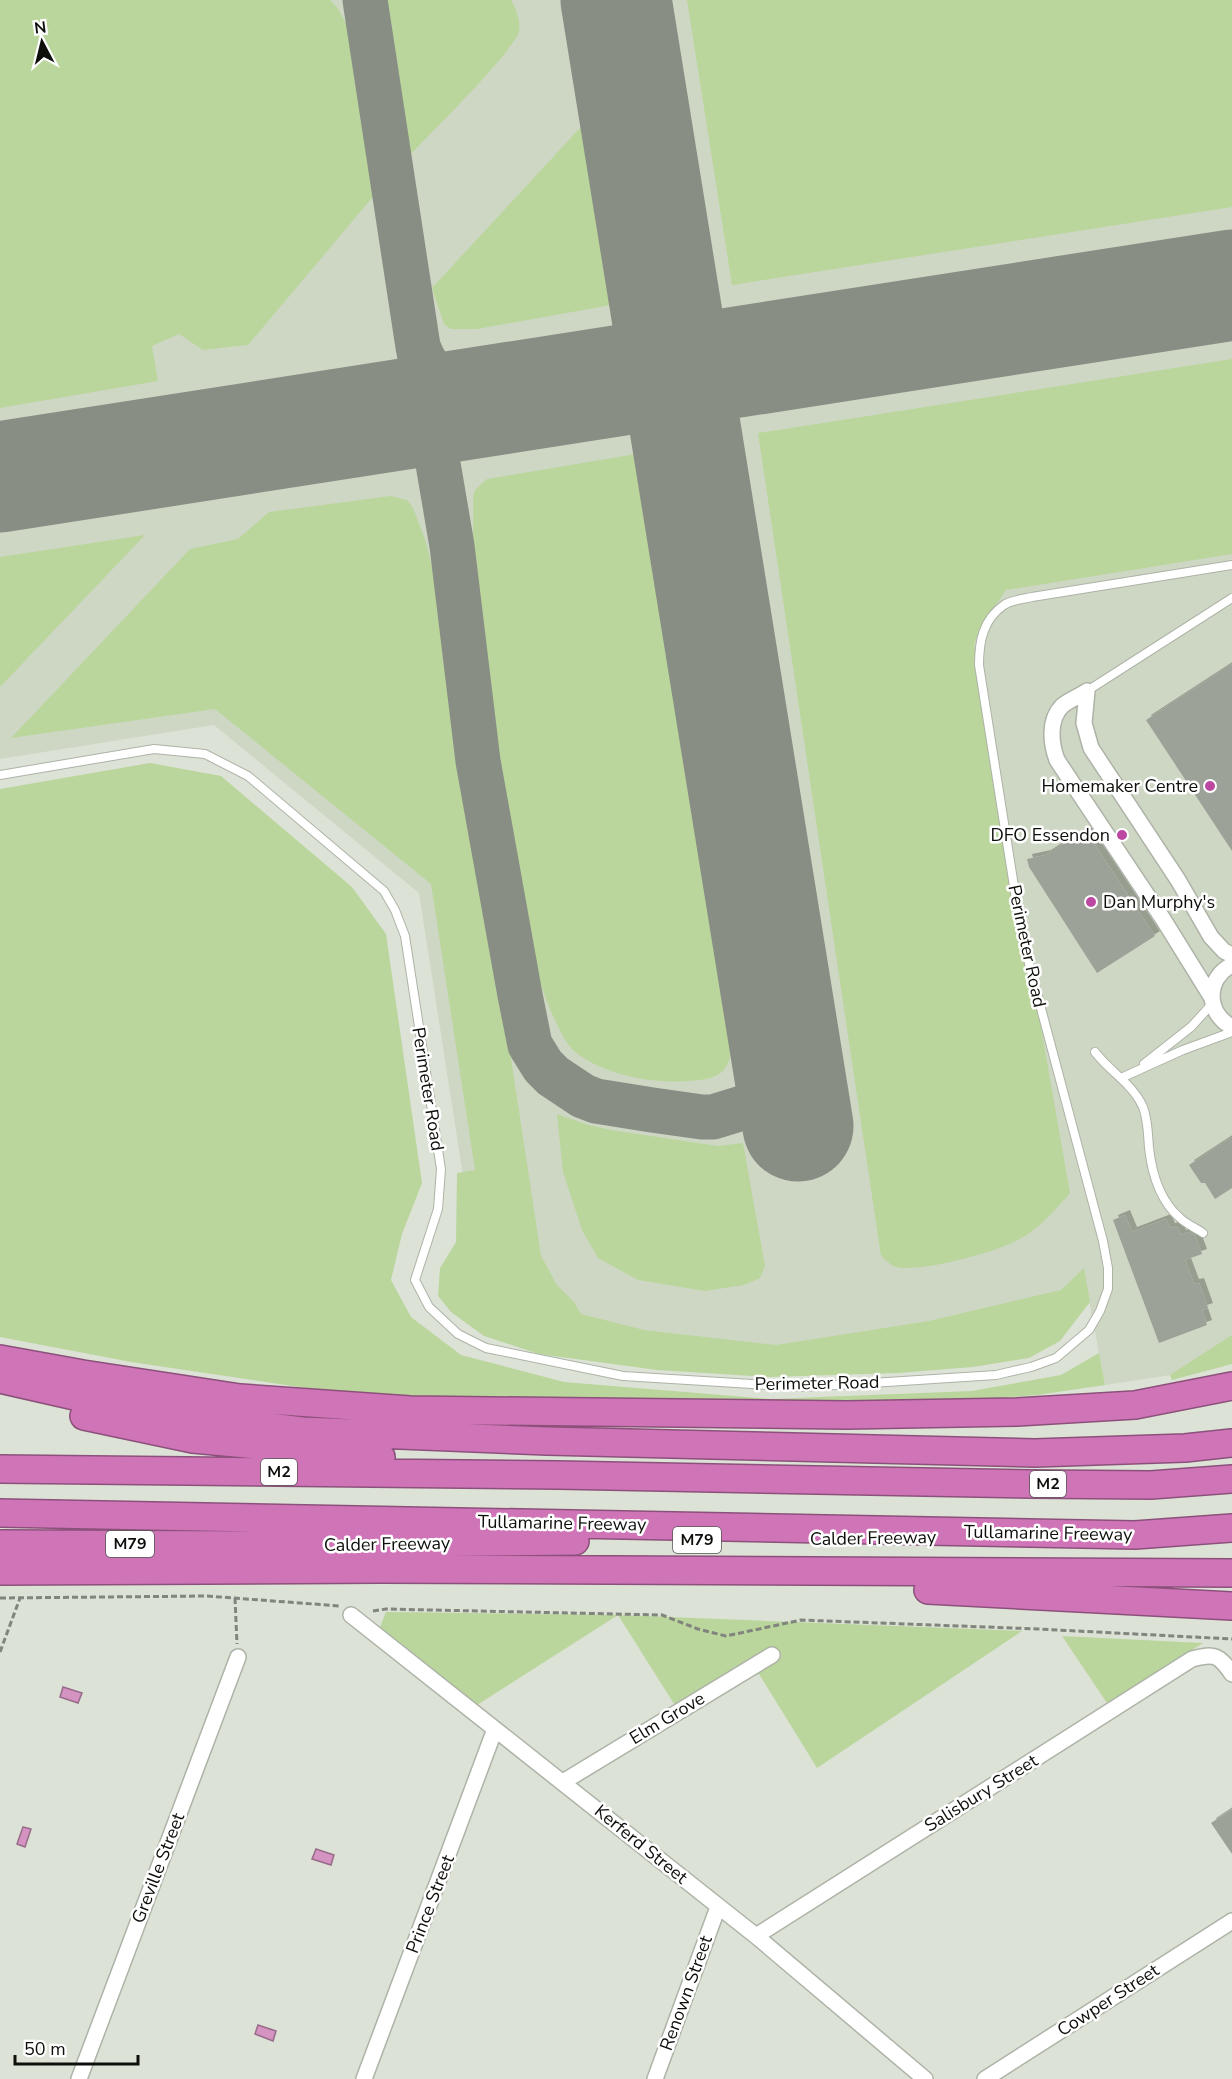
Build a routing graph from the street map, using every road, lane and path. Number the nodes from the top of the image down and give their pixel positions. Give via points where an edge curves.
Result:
1 (1232, 565) edge
2 (1232, 598) edge
3 (1087, 691) junction
4 (0, 775) edge
5 (1232, 955) edge
6 (1232, 965) edge
7 (1212, 1001) junction
8 (1232, 1027) edge
9 (1232, 1032) edge
10 (1095, 1052) dead end
11 (1133, 1072) junction
12 (1122, 1078) junction
13 (1203, 1233) dead end
14 (0, 1359) edge
15 (0, 1379) edge
16 (1232, 1386) edge
17 (0, 1399) edge
18 (540, 1413) junction
19 (1232, 1443) edge
20 (1114, 1451) junction
21 (0, 1468) edge
22 (558, 1475) junction
23 (1232, 1479) edge
24 (0, 1513) edge
25 (1232, 1528) edge
26 (1135, 1534) junction
27 (0, 1544) edge
28 (0, 1571) edge
29 (520, 1571) junction
30 (1232, 1573) edge
31 (0, 1598) edge
32 (20, 1598) junction
33 (235, 1598) junction
34 (1232, 1606) edge
35 (351, 1615) junction
36 (1232, 1639) edge
37 (0, 1652) edge
38 (772, 1655) dead end
39 (238, 1657) joint
40 (1232, 1674) edge
41 (495, 1729) junction
42 (563, 1782) junction
43 (718, 1907) junction
44 (1232, 1921) edge
45 (756, 1936) junction
46 (79, 2079) edge
47 (364, 2079) edge
48 (655, 2079) edge
49 (925, 2079) edge
50 (985, 2079) edge

1 - 4 lane, Perimeter Road via 1005,604 986,626 979,643 979,665 1022,937 1108,1268 1108,1288 1089,1330 1056,1358 996,1375 800,1387 623,1376 486,1348 458,1334 429,1307 415,1280 438,1209 441,1169 405,936 384,891 248,776 205,754 154,749
2 - 3 lane
3 - 5 street via 1084,723 1091,748 1174,873 1211,937
3 - 7 street via 1063,705 1057,714 1052,735 1057,760 1163,919
6 - 7 street via 1215,981
7 - 8 street via 1221,1020
7 - 11 lane via 1191,1027
9 - 11 lane
10 - 12 lane
11 - 12 lane
12 - 13 lane via 1143,1107 1153,1173 1163,1197 1181,1220
14 - 18 highway via 250,1399 410,1410
15 - 20 highway via 187,1417 302,1431 816,1448
16 - 18 highway via 1135,1406 1017,1412
17 - 22 highway via 193,1439
18 - 20 highway via 882,1439
19 - 20 highway
21 - 22 highway, M2
22 - 23 highway, M2 via 1151,1485
24 - 26 highway, Tullamarine Freeway
25 - 26 highway, Tullamarine Freeway
26 - 27 highway, Calder Freeway / M79 via 259,1545
28 - 29 highway
29 - 30 highway
29 - 34 highway
31 - 32 path
32 - 33 path
32 - 37 path
33 - 35 path via 338,1605
33 - 39 path
35 - 36 path via 386,1609 662,1615 726,1636 801,1620
35 - 41 street, Kerferd Street
38 - 42 street, Elm Grove
39 - 46 street, Greville Street
40 - 45 street, Salisbury Street via 1222,1659 1209,1655 1192,1659
41 - 42 street, Kerferd Street
41 - 47 street, Prince Street
42 - 43 street, Kerferd Street
43 - 45 street, Kerferd Street
43 - 48 street, Renown Street
44 - 50 street, Cowper Street
45 - 49 street, Kerferd Street

